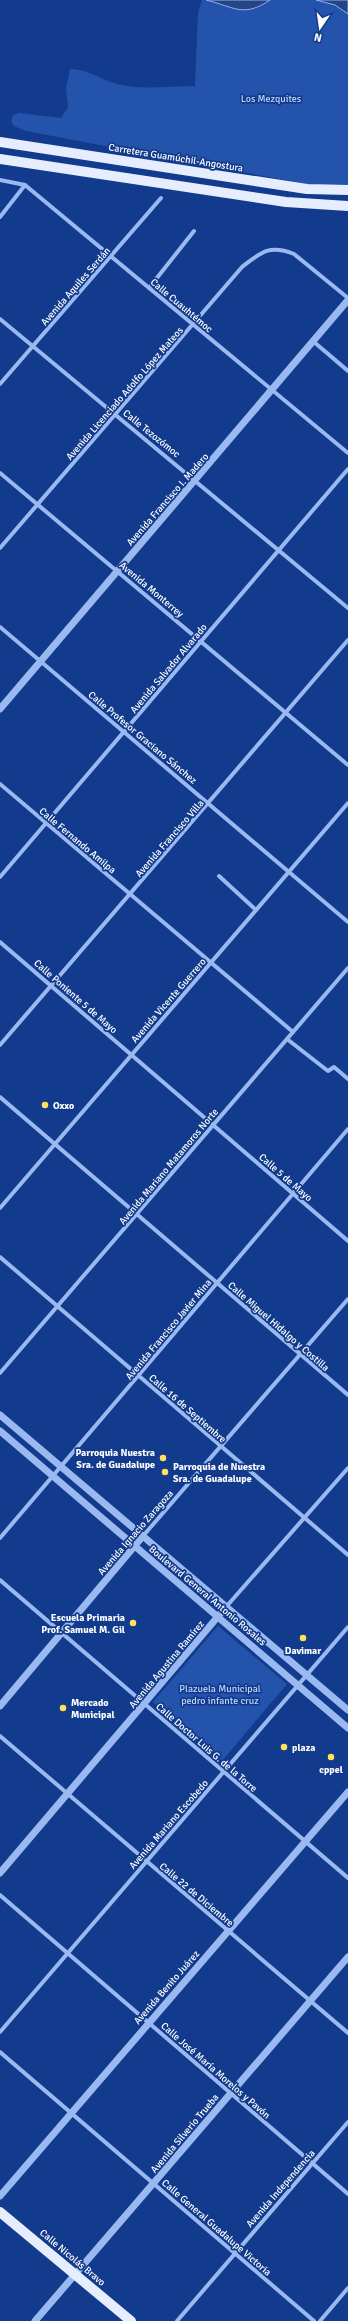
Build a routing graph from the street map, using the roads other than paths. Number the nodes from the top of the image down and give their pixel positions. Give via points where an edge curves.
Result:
1 (0, 142) edge
2 (0, 160) edge
3 (200, 172) junction
4 (0, 180) edge
5 (25, 185) junction
6 (197, 189) junction
7 (348, 190) edge
8 (161, 198) dead end
9 (348, 206) edge
10 (0, 217) edge
11 (194, 231) dead end
12 (111, 256) junction
13 (149, 288) junction
14 (348, 299) edge
15 (0, 319) edge
16 (193, 325) junction
17 (314, 342) junction
18 (33, 346) junction
19 (348, 371) edge
20 (0, 384) edge
21 (272, 390) junction
22 (116, 414) junction
23 (348, 453) edge
24 (348, 468) edge
25 (0, 473) edge
26 (196, 480) junction
27 (38, 504) junction
28 (0, 548) edge
29 (280, 549) junction
30 (118, 571) junction
31 (348, 608) edge
32 (0, 627) edge
33 (348, 640) edge
34 (201, 641) junction
35 (41, 662) junction
36 (0, 709) edge
37 (286, 713) junction
38 (124, 732) junction
39 (348, 765) edge
40 (0, 784) edge
41 (348, 803) edge
42 (209, 804) junction
43 (46, 823) junction
44 (289, 872) junction
45 (219, 876) dead end
46 (0, 877) edge
47 (130, 894) junction
48 (256, 910) junction
49 (348, 922) edge
50 (0, 942) edge
51 (211, 962) junction
52 (348, 968) edge
53 (51, 986) junction
54 (293, 1032) junction
55 (287, 1039) junction
56 (0, 1045) edge
57 (132, 1054) junction
58 (348, 1079) edge
59 (0, 1097) edge
60 (214, 1125) junction
61 (348, 1129) edge
62 (55, 1144) junction
63 (293, 1194) junction
64 (0, 1208) edge
65 (137, 1215) junction
66 (348, 1241) edge
67 (0, 1257) edge
68 (217, 1283) junction
69 (348, 1299) edge
70 (58, 1307) junction
71 (300, 1355) junction
72 (0, 1373) edge
73 (138, 1376) junction
74 (348, 1396) edge
75 (0, 1415) edge
76 (0, 1431) edge
77 (221, 1447) junction
78 (62, 1466) junction
79 (348, 1468) edge
80 (53, 1477) junction
81 (304, 1518) junction
82 (143, 1536) junction
83 (0, 1538) edge
84 (135, 1546) junction
85 (348, 1555) edge
86 (0, 1580) edge
87 (226, 1607) junction
88 (218, 1617) junction
89 (348, 1627) edge
90 (62, 1633) junction
91 (306, 1675) junction
92 (298, 1685) junction
93 (145, 1704) junction
94 (0, 1706) edge
95 (348, 1710) edge
96 (348, 1728) edge
97 (0, 1736) edge
98 (224, 1772) junction
99 (348, 1792) edge
100 (68, 1794) junction
101 (305, 1842) junction
102 (147, 1861) junction
103 (0, 1873) edge
104 (348, 1878) edge
105 (0, 1895) edge
106 (228, 1931) junction
107 (68, 1953) junction
108 (348, 1957) edge
109 (310, 2001) junction
110 (149, 2023) junction
111 (0, 2032) edge
112 (348, 2033) edge
113 (0, 2052) edge
114 (231, 2093) junction
115 (71, 2113) junction
116 (348, 2122) edge
117 (312, 2163) junction
118 (154, 2184) junction
119 (348, 2194) edge
120 (0, 2196) edge
121 (0, 2212) edge
122 (235, 2253) junction
123 (75, 2275) junction
124 (348, 2288) edge
125 (35, 2321) edge
126 (131, 2321) edge
127 (177, 2321) edge
128 (314, 2321) edge
129 (320, 2321) edge

1 - 3 main road, Carretera Guamúchil-Angostura
2 - 6 main road
3 - 6 main road
3 - 7 main road, Carretera Guamúchil-Angostura via 307,189
4 - 5 street, Calle Cuauhtémoc
5 - 10 street
5 - 12 street, Calle Cuauhtémoc
6 - 9 main road via 312,206
8 - 12 street, Avenida Aquiles Serdán
11 - 13 street
12 - 13 street, Calle Cuauhtémoc
12 - 18 street, Avenida Aquiles Serdán
13 - 16 street, Calle Cuauhtémoc
14 - 16 street, Avenida Licenciado Adolfo López Mateos via 294,254 276,250 262,251 242,267
14 - 17 street, Avenida Francisco I. Madero
15 - 18 street, Calle Tezozómoc
16 - 21 street, Calle Cuauhtémoc
16 - 22 street, Avenida Licenciado Adolfo López Mateos
17 - 19 street
17 - 21 street, Avenida Francisco I. Madero
18 - 20 street, Avenida Aquiles Serdán
18 - 22 street, Calle Tezozómoc
21 - 23 street, Calle Cuauhtémoc
21 - 26 street, Avenida Francisco I. Madero
22 - 26 street, Calle Tezozómoc
22 - 27 street, Avenida Licenciado Adolfo López Mateos
24 - 29 street, Avenida Salvador Alvarado
25 - 27 street, Avenida Monterrey
26 - 29 street, Calle Tezozómoc
26 - 30 street, Avenida Francisco I. Madero
27 - 28 street, Avenida Licenciado Adolfo López Mateos
27 - 30 street, Avenida Monterrey
29 - 31 street, Calle Tezozómoc
29 - 34 street, Avenida Salvador Alvarado
30 - 34 street, Avenida Monterrey
30 - 35 street, Avenida Francisco I. Madero
32 - 35 street, Calle Profesor Graciano Sánchez
33 - 37 street, Avenida Francisco Villa
34 - 37 street, Avenida Monterrey
34 - 38 street, Avenida Salvador Alvarado
35 - 36 street, Avenida Francisco I. Madero
35 - 38 street, Calle Profesor Graciano Sánchez
37 - 39 street, Avenida Monterrey
37 - 42 street, Avenida Francisco Villa
38 - 42 street, Calle Profesor Graciano Sánchez
38 - 43 street, Avenida Salvador Alvarado
40 - 43 street, Calle Fernando Amilpa
41 - 44 street, Avenida Vicente Guerrero
42 - 44 street, Calle Profesor Graciano Sánchez
42 - 47 street, Avenida Francisco Villa
43 - 46 street, Avenida Salvador Alvarado
43 - 47 street, Calle Fernando Amilpa
44 - 48 street, Avenida Vicente Guerrero
44 - 49 street, Calle Profesor Graciano Sánchez
45 - 48 street
47 - 51 street, Calle Fernando Amilpa
47 - 53 street, Avenida Francisco Villa
48 - 51 street, Avenida Vicente Guerrero
50 - 53 street, Calle Poniente 5 de Mayo
51 - 54 street, Calle Fernando Amilpa
51 - 57 street, Avenida Vicente Guerrero
52 - 54 street, Avenida Mariano Matamoros Norte
53 - 56 street, Avenida Francisco Villa
53 - 57 street, Calle Poniente 5 de Mayo
54 - 55 street, Avenida Mariano Matamoros Norte
55 - 58 street via 328,1071 334,1067
55 - 60 street, Avenida Mariano Matamoros Norte
57 - 60 street, Calle Poniente 5 de Mayo
57 - 62 street, Avenida Vicente Guerrero
59 - 62 street, Calle Miguel Hidalgo y Costilla
60 - 63 street, Calle 5 de Mayo
60 - 65 street, Avenida Mariano Matamoros Norte
61 - 63 street, Avenida Francisco Javier Mina
62 - 64 street, Avenida Vicente Guerrero
62 - 65 street, Calle Miguel Hidalgo y Costilla
63 - 66 street, Calle 5 de Mayo
63 - 68 street, Avenida Francisco Javier Mina
65 - 68 street, Calle Miguel Hidalgo y Costilla
65 - 70 street, Avenida Mariano Matamoros Norte
67 - 70 street, Calle 16 de Septiembre
68 - 71 street, Calle Miguel Hidalgo y Costilla
68 - 73 street, Avenida Francisco Javier Mina
69 - 71 street, Avenida Ignacio Zaragoza
70 - 72 street, Avenida Mariano Matamoros Norte
70 - 73 street, Calle 16 de Septiembre
71 - 74 street, Calle Miguel Hidalgo y Costilla
71 - 77 street, Avenida Ignacio Zaragoza
73 - 77 street, Calle 16 de Septiembre
73 - 78 street, Avenida Francisco Javier Mina
75 - 78 street, Boulevard General Antonio Rosales
76 - 80 street, Boulevard General Antonio Rosales
77 - 81 street, Calle 16 de Septiembre
77 - 82 street, Avenida Ignacio Zaragoza
78 - 80 street, Avenida Francisco Javier Mina
78 - 82 street, Boulevard General Antonio Rosales
79 - 81 street, Avenida Agustina Ramírez
80 - 83 street, Avenida Francisco Javier Mina
80 - 84 street, Boulevard General Antonio Rosales
81 - 85 street, Calle 16 de Septiembre
81 - 87 street, Avenida Agustina Ramírez
82 - 84 street, Avenida Ignacio Zaragoza
82 - 87 street, Boulevard General Antonio Rosales
84 - 88 street, Boulevard General Antonio Rosales
84 - 90 street, Avenida Ignacio Zaragoza
86 - 90 street, Calle Doctor Luis G. de la Torre
87 - 88 street, Avenida Agustina Ramírez
87 - 91 street, Boulevard General Antonio Rosales
88 - 92 street, Boulevard General Antonio Rosales
88 - 93 street, Avenida Agustina Ramírez
89 - 91 street, Avenida Mariano Escobedo
90 - 93 street, Calle Doctor Luis G. de la Torre
90 - 94 street, Avenida Ignacio Zaragoza
91 - 92 street, Avenida Mariano Escobedo
91 - 95 street, Boulevard General Antonio Rosales
92 - 96 street, Boulevard General Antonio Rosales
92 - 98 street, Avenida Mariano Escobedo
93 - 98 street, Calle Doctor Luis G. de la Torre
93 - 100 street, Avenida Agustina Ramírez
97 - 100 street, Calle 22 de Diciembre
98 - 101 street, Calle Doctor Luis G. de la Torre
98 - 102 street, Avenida Mariano Escobedo
99 - 101 street, Avenida Benito Juárez
100 - 102 street, Calle 22 de Diciembre
100 - 103 street, Avenida Agustina Ramírez
101 - 104 street, Calle Doctor Luis G. de la Torre
101 - 106 street, Avenida Benito Juárez
102 - 106 street, Calle 22 de Diciembre
102 - 107 street, Avenida Mariano Escobedo
105 - 107 street, Calle José María Morelos y Pavón
106 - 109 street, Calle 22 de Diciembre
106 - 110 street, Avenida Benito Juárez
107 - 110 street, Calle José María Morelos y Pavón
107 - 111 street, Avenida Mariano Escobedo
108 - 109 street, Avenida Silverio Trueba
109 - 112 street, Calle 22 de Diciembre
109 - 114 street, Avenida Silverio Trueba
110 - 114 street, Calle José María Morelos y Pavón
110 - 115 street, Avenida Benito Juárez
113 - 115 street, Calle General Guadalupe Victoria
114 - 117 street, Calle José María Morelos y Pavón
114 - 118 street, Avenida Silverio Trueba
115 - 118 street, Calle General Guadalupe Victoria
115 - 120 street, Avenida Benito Juárez
116 - 117 street, Avenida Independencia
117 - 119 street, Calle José María Morelos y Pavón
117 - 122 street, Avenida Independencia
118 - 122 street, Calle General Guadalupe Victoria
118 - 123 street, Avenida Silverio Trueba
121 - 123 main road, Calle Nicolás Bravo
122 - 127 street, Avenida Independencia
122 - 128 street, Calle General Guadalupe Victoria
123 - 125 street, Avenida Silverio Trueba
123 - 126 main road, Calle Nicolás Bravo
124 - 129 street

